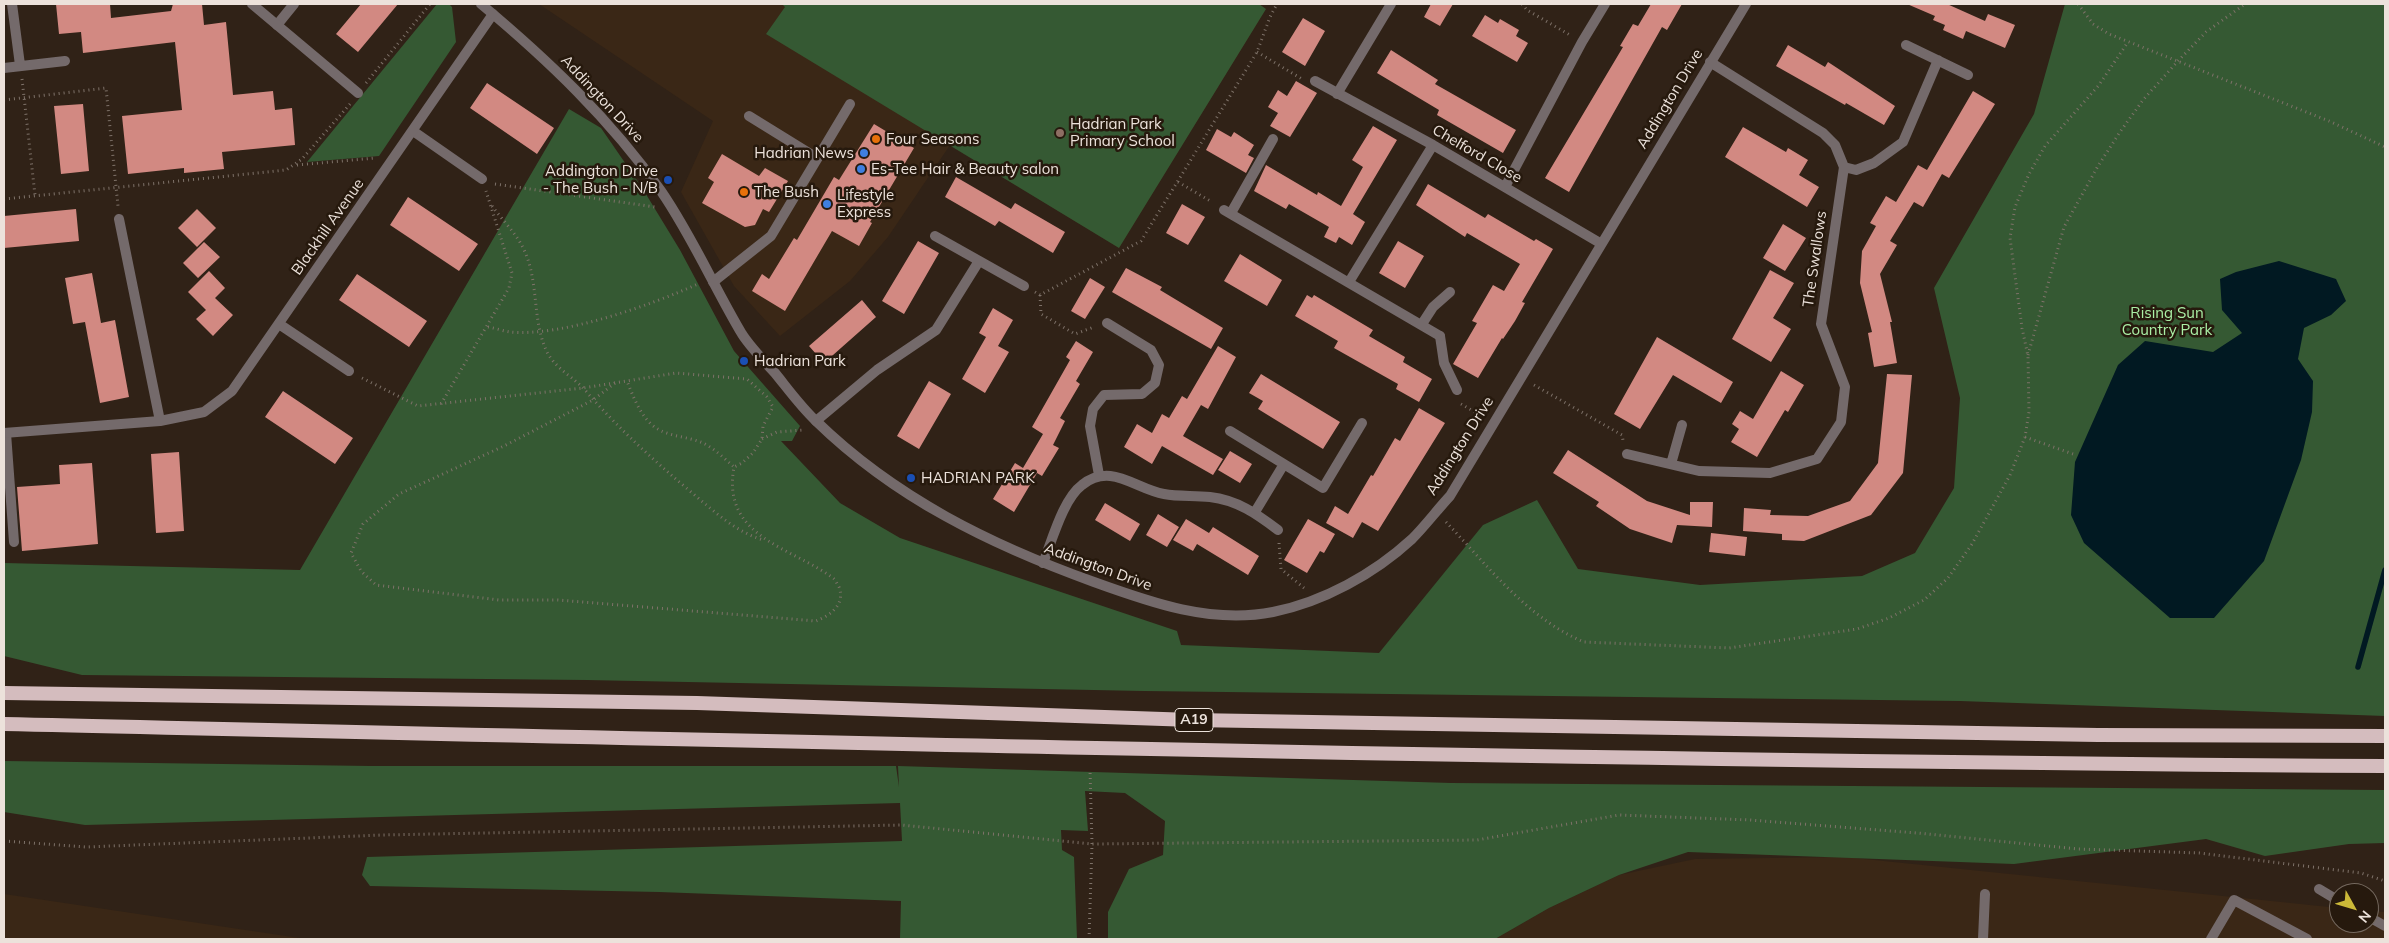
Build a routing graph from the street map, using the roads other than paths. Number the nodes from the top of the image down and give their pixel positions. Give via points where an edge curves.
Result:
1 (12, 4) edge
2 (252, 4) edge
3 (294, 4) edge
4 (481, 4) edge
5 (1391, 4) edge
6 (1605, 4) edge
7 (1746, 4) edge
8 (493, 14) junction
9 (277, 25) junction
10 (1906, 45) dead end
11 (1938, 60) junction
12 (65, 61) dead end
13 (1710, 62) junction
14 (20, 65) junction
15 (4, 68) edge
16 (1968, 75) dead end
17 (1315, 80) road end
18 (358, 93) road end
19 (1337, 94) junction
20 (850, 104) dead end
21 (749, 116) dead end
22 (413, 131) junction
23 (1273, 139) dead end
24 (1433, 145) junction
25 (817, 158) junction
26 (1844, 167) junction
27 (482, 179) road end
28 (1505, 187) junction
29 (119, 219) road end
30 (935, 236) dead end
31 (1600, 243) junction
32 (979, 261) junction
33 (711, 280) junction
34 (1349, 282) junction
35 (1024, 286) road end
36 (1450, 292) dead end
37 (1107, 323) road end
38 (279, 324) junction
39 (1422, 324) junction
40 (349, 371) road end
41 (1457, 390) dead end
42 (160, 420) junction
43 (816, 421) junction
44 (1362, 423) dead end
45 (1682, 425) dead end
46 (1230, 431) dead end
47 (5, 433) edge
48 (1627, 454) road end
49 (1284, 464) junction
50 (1671, 464) junction
51 (1099, 475) junction
52 (1255, 512) junction
53 (1278, 530) road end
54 (14, 542) dead end
55 (1044, 563) junction
56 (4, 693) edge
57 (4, 724) edge
58 (2385, 736) edge
59 (2385, 766) edge
60 (2318, 889) dead end
61 (1985, 894) dead end
62 (2329, 895) edge
63 (1983, 939) edge
64 (2211, 939) edge
65 (2307, 939) edge

1 - 14 street
2 - 9 street
3 - 9 street
4 - 8 street, Addington Drive
5 - 19 street
6 - 28 street
7 - 13 street, Addington Drive
8 - 22 street, Blackhill Avenue
8 - 33 street, Addington Drive via 586,98 631,150 673,209
9 - 18 street
10 - 11 street
11 - 16 street
11 - 26 street via 1903,142 1874,163 1856,170
12 - 14 street
13 - 26 street via 1823,133 1835,146
13 - 31 street, Addington Drive
14 - 15 street
17 - 19 street, Chelford Close
19 - 24 street, Chelford Close
20 - 25 street
21 - 25 street
22 - 27 street
22 - 38 street, Blackhill Avenue
23 - 34 street via 1227,211
24 - 28 street, Chelford Close
24 - 34 street
25 - 33 street via 770,236
26 - 50 street, The Swallows via 1821,324 1845,387 1841,422 1817,459 1770,473 1699,470
28 - 31 street, Chelford Close
29 - 42 street
30 - 32 street
31 - 55 street, Addington Drive via 1450,496 1412,539 1376,568 1318,600 1271,612 1218,616 1165,607
32 - 35 street
32 - 43 street via 936,330 877,370
33 - 43 street, Addington Drive via 744,338
34 - 39 street
36 - 39 street via 1433,306
37 - 51 street via 1151,350 1159,365 1155,383 1142,394 1104,395 1093,409 1090,426
38 - 40 street
38 - 42 street, Blackhill Avenue via 232,391 204,412
39 - 41 street via 1440,336 1444,364
42 - 47 street, Blackhill Avenue
43 - 55 street, Addington Drive via 868,467 910,497 990,541
44 - 49 street via 1322,488
45 - 50 street
46 - 49 street
47 - 54 street
48 - 50 street, The Swallows
49 - 52 street
51 - 52 street via 1118,477 1164,494 1233,502
51 - 55 street via 1081,485 1066,505
52 - 53 street
56 - 58 highway, A19 via 697,704 1192,720 2098,736
57 - 59 highway, A19 via 1276,752 2018,764
60 - 62 street
61 - 63 street
64 - 65 street via 2234,900

